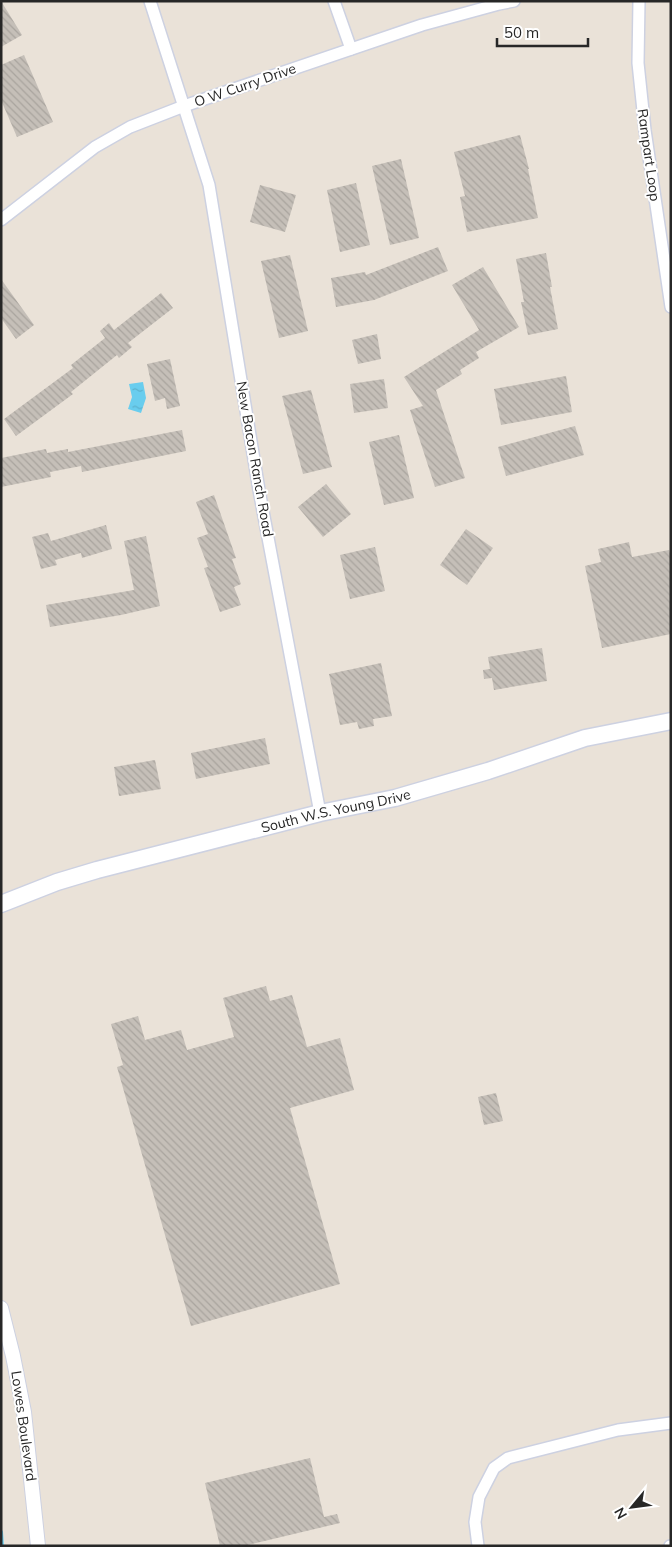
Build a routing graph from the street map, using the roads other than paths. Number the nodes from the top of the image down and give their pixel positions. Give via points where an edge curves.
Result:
1 (150, 1) edge
2 (334, 1) edge
3 (514, 1) edge
4 (639, 1) edge
5 (499, 2) edge
6 (351, 49) junction
7 (184, 106) junction
8 (1, 220) edge
9 (671, 307) edge
10 (671, 721) edge
11 (320, 813) junction
12 (1, 904) edge
13 (1, 1308) edge
14 (671, 1423) edge
15 (38, 1546) edge
16 (478, 1546) edge

1 - 7 street, New Bacon Ranch Road
2 - 6 street
3 - 5 street, O W Curry Drive
4 - 9 street, Rampart Loop via 638,63 644,130
5 - 6 street, O W Curry Drive
6 - 7 street, O W Curry Drive
7 - 8 street, O W Curry Drive via 130,127 95,147
7 - 11 street, New Bacon Ranch Road via 209,186 259,490
10 - 11 main road, South W.S. Young Drive via 585,738 395,798
11 - 12 main road, South W.S. Young Drive via 97,870
13 - 15 street, Lowes Boulevard via 24,1412
14 - 16 street via 618,1430 508,1458 494,1468 480,1498 475,1522

